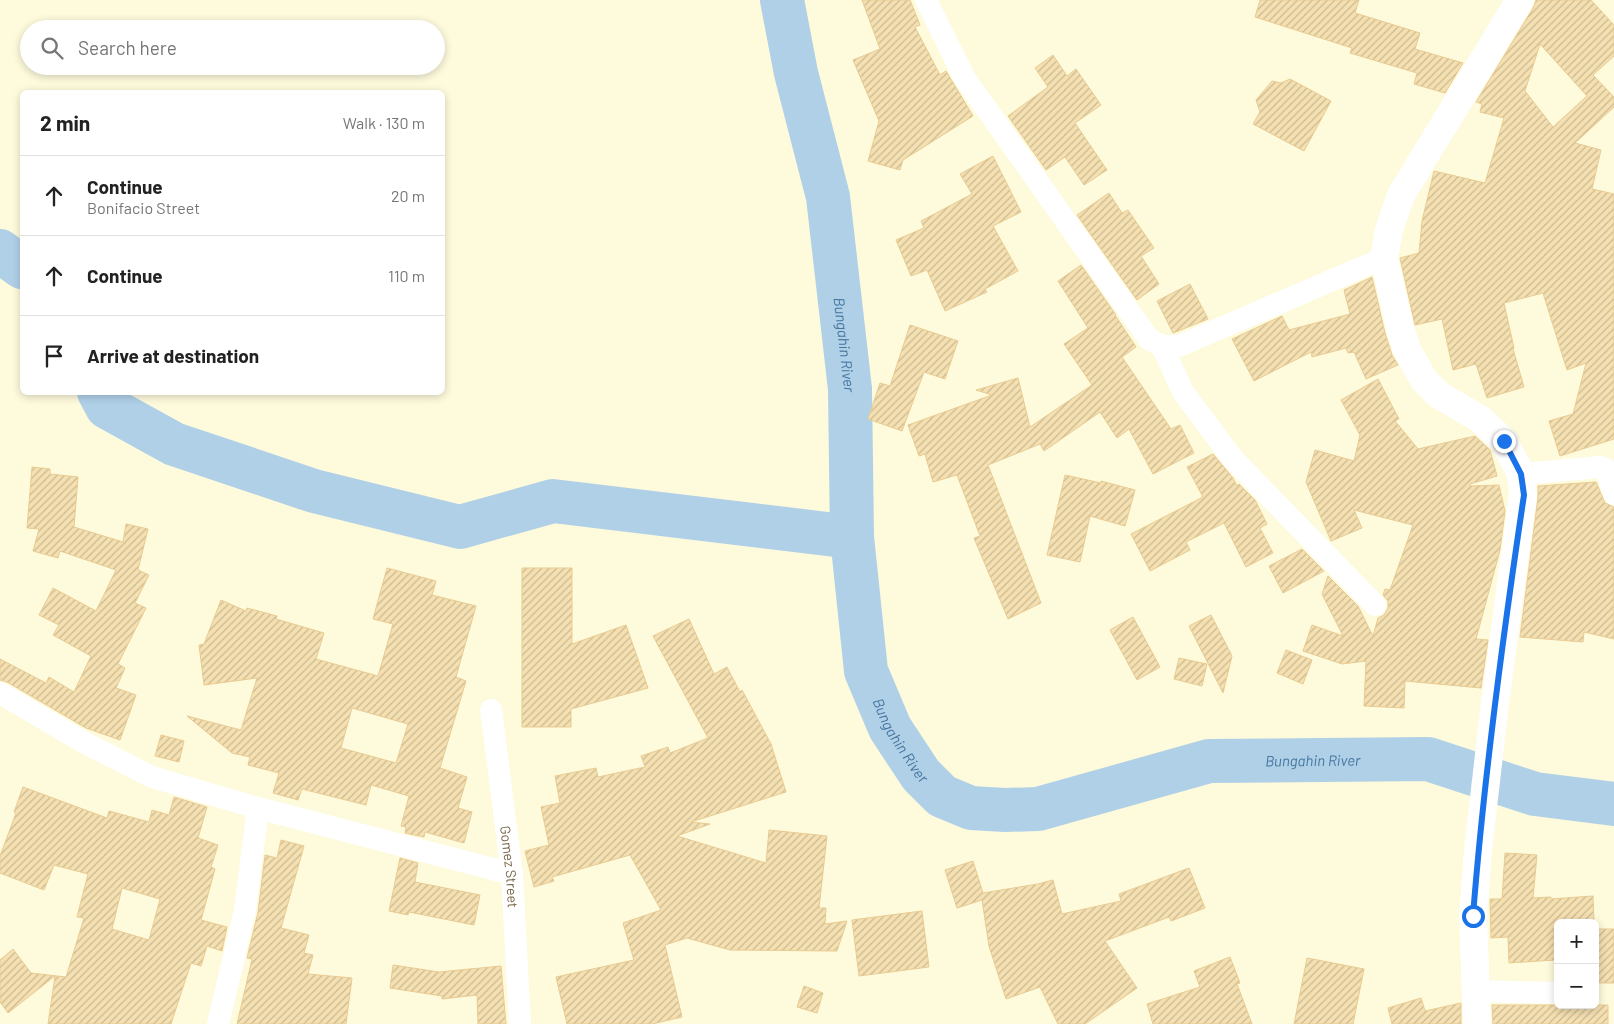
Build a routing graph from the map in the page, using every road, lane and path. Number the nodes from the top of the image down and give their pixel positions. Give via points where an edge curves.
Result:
1 (926, 0) edge
2 (1520, 0) edge
3 (1384, 258) junction
4 (1162, 346) junction
5 (1521, 474) junction
6 (1614, 494) edge
7 (1375, 605) dead end
8 (0, 693) edge
9 (491, 710) dead end
10 (258, 808) junction
11 (512, 874) junction
12 (1475, 991) junction
13 (1554, 993) edge
14 (218, 1024) edge
15 (520, 1024) edge
16 (1477, 1024) edge

1 - 4 street via 964,77 1149,339
2 - 3 street via 1401,195
3 - 4 street via 1180,346
3 - 5 street via 1407,350 1424,380 1439,395 1480,419 1504,441
4 - 7 street via 1183,392 1233,459
5 - 6 street via 1600,467 1606,469
5 - 12 street via 1524,495 1478,850 1473,916
8 - 10 street via 85,743 152,777
9 - 11 street, Gomez Street
10 - 11 street
10 - 14 street via 245,910
11 - 15 street, Gomez Street
12 - 13 street
12 - 16 street

